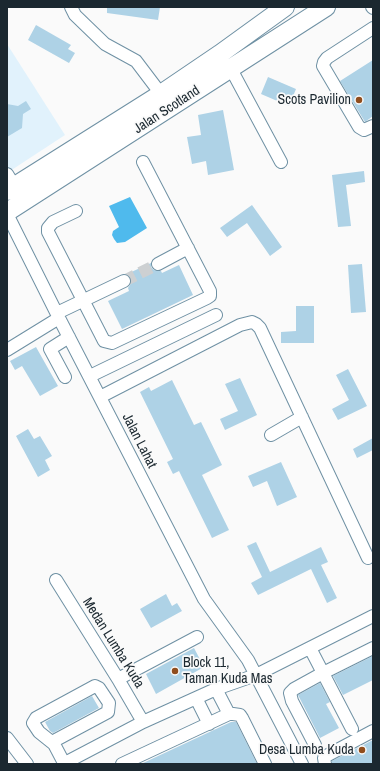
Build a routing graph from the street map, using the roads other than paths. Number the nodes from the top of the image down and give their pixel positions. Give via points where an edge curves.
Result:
1 (71, 7) edge
2 (286, 7) edge
3 (328, 7) edge
4 (373, 28) edge
5 (231, 69) junction
6 (161, 94) junction
7 (373, 126) edge
8 (143, 162) dead end
9 (280, 162) dead end
10 (10, 184) edge
11 (76, 211) dead end
12 (7, 213) edge
13 (188, 248) junction
14 (158, 264) tunnel mouth
15 (124, 281) tunnel mouth
16 (82, 301) junction
17 (216, 315) dead end
18 (58, 316) junction
19 (69, 337) junction
20 (7, 350) edge
21 (90, 376) junction
22 (65, 377) dead end
23 (100, 397) junction
24 (302, 417) junction
25 (271, 435) dead end
26 (368, 558) dead end
27 (56, 580) dead end
28 (373, 616) edge
29 (197, 637) dead end
30 (310, 648) junction
31 (373, 648) edge
32 (323, 673) junction
33 (256, 675) junction
34 (118, 679) junction
35 (216, 689) junction
36 (196, 698) junction
37 (229, 714) junction
38 (144, 722) junction
39 (209, 724) junction
40 (352, 729) dead end
41 (373, 731) edge
42 (7, 738) edge
43 (52, 742) junction
44 (315, 745) dead end
45 (27, 764) edge
46 (63, 764) edge
47 (122, 764) edge
48 (265, 764) edge
49 (302, 764) edge
50 (325, 764) edge

1 - 6 street via 74,15 105,44 136,61
2 - 6 highway, Jalan Scotland
3 - 5 highway, Jalan Scotland
4 - 7 street via 327,58 323,66 359,127 364,130
5 - 9 street
5 - 12 highway, Jalan Scotland
6 - 10 highway, Jalan Scotland
8 - 13 street
11 - 16 street via 52,222 48,232
12 - 18 street, Jalan Lahat
13 - 14 street
13 - 16 street via 210,291 207,298 112,343 104,342 100,337
15 - 16 street
16 - 18 street
17 - 21 street
18 - 19 street, Jalan Lahat
18 - 20 street
19 - 21 street, Jalan Lahat
19 - 22 street via 50,349
21 - 23 street, Jalan Lahat
23 - 24 street via 240,325 252,322 260,328
23 - 33 street, Jalan Lahat via 204,599
24 - 25 street
24 - 26 street
27 - 34 street, Medan Lumba Kuda
28 - 30 street
29 - 34 street
30 - 32 street
30 - 33 street
31 - 32 street
32 - 40 street
32 - 44 street via 290,693
33 - 35 street
33 - 49 street, Jalan Lahat
34 - 38 street, Medan Lumba Kuda
35 - 36 street
35 - 37 street
36 - 38 street
36 - 39 street
37 - 39 street
37 - 48 street via 240,715
38 - 46 street
39 - 47 street
41 - 50 street via 328,755 324,758
42 - 45 street
43 - 43 street via 39,732 33,723 36,718 95,686 99,688 109,703 108,712
43 - 46 street

